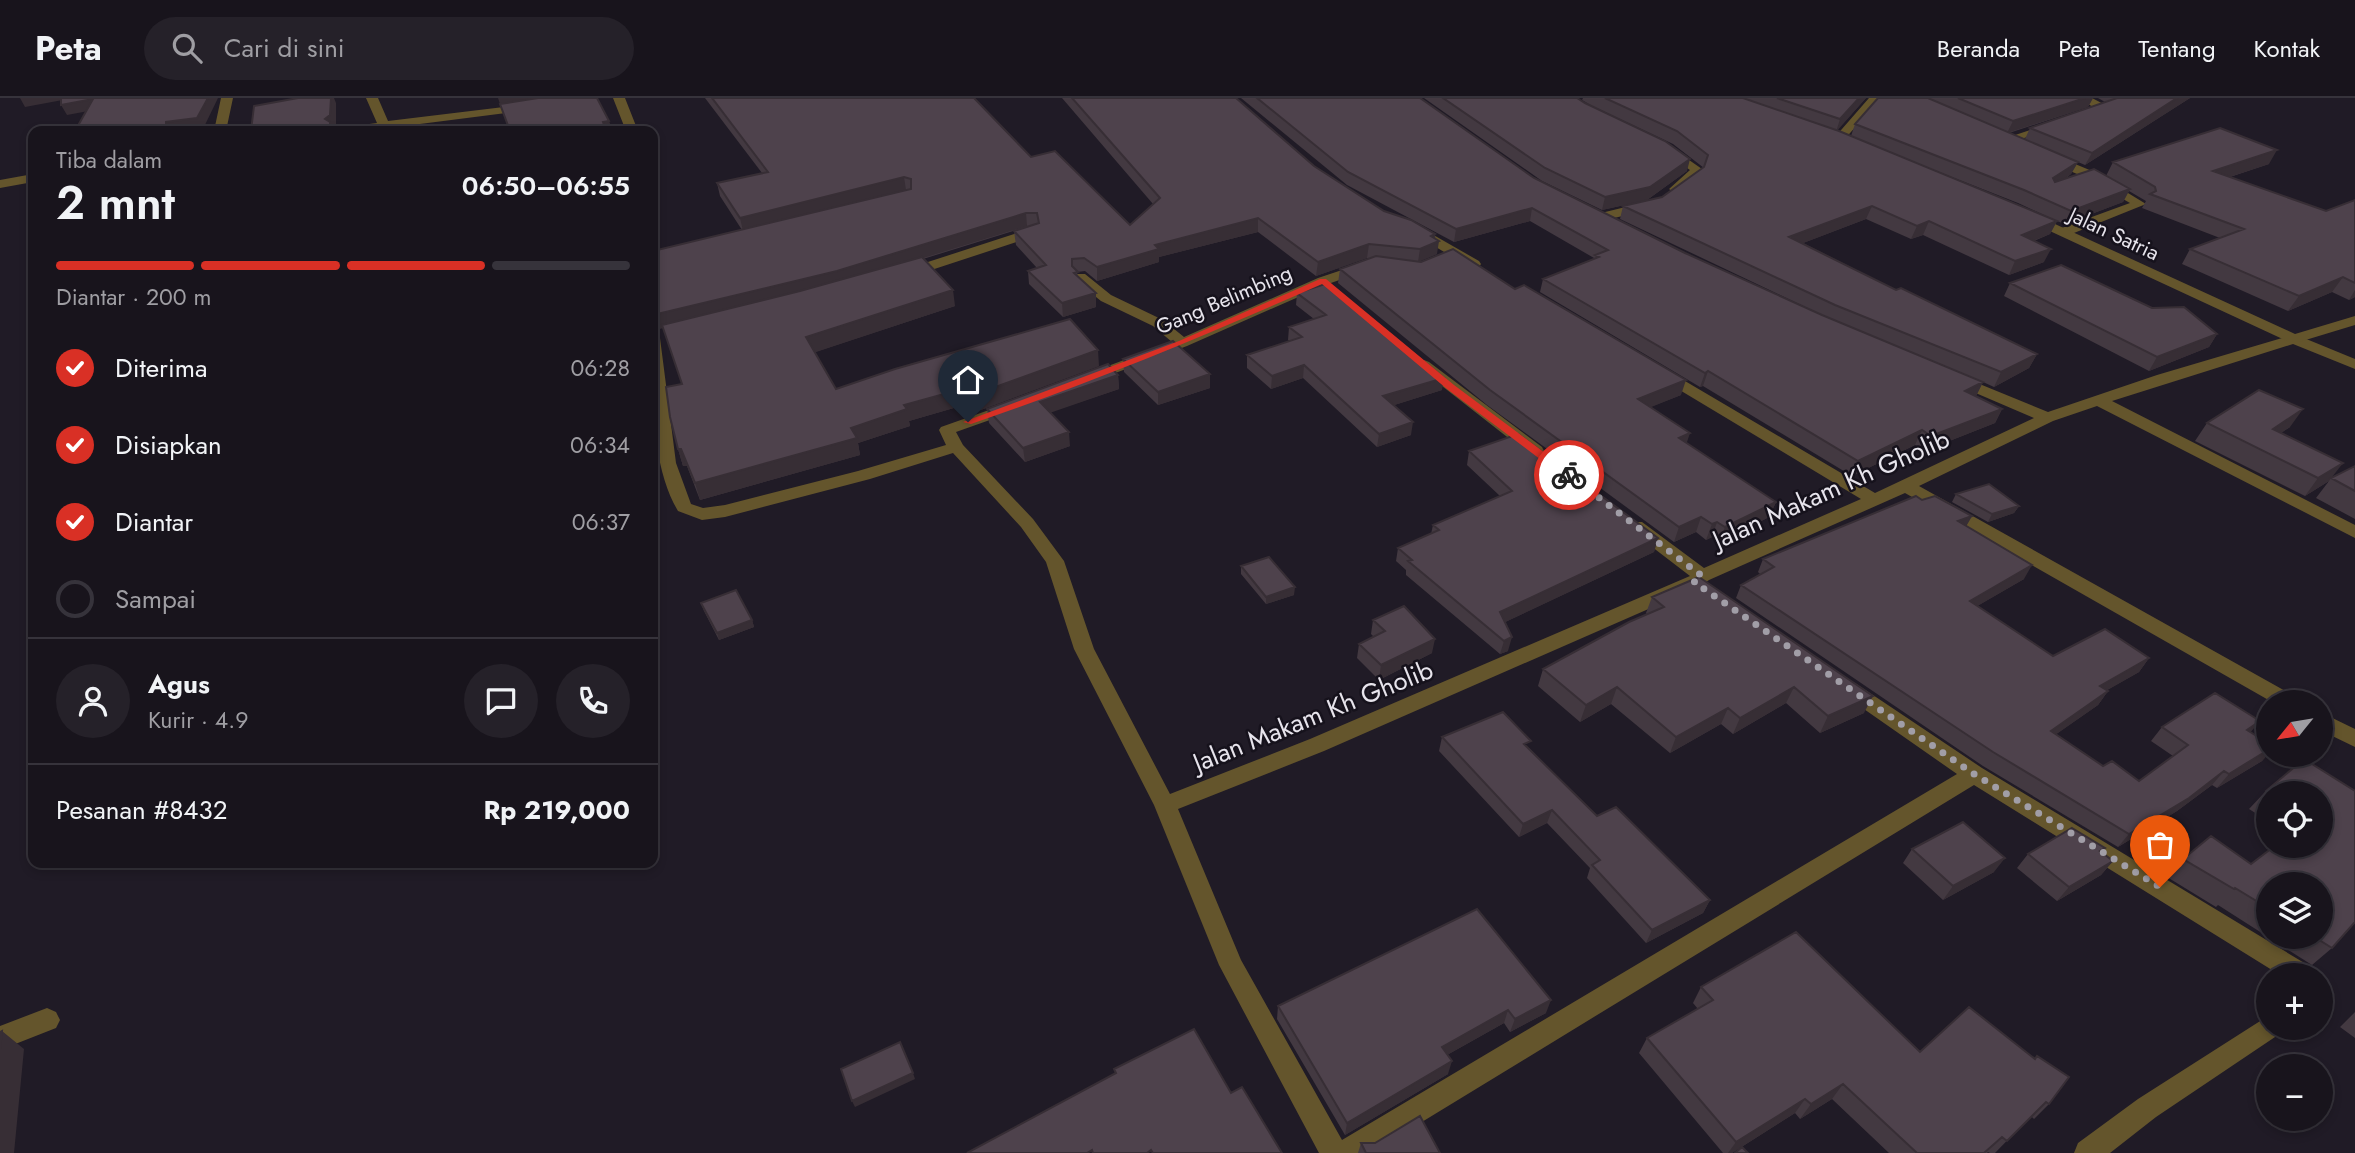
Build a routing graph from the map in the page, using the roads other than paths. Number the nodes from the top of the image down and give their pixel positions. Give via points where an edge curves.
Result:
1 (227, 98) edge
2 (372, 98) edge
3 (619, 98) edge
4 (1875, 98) edge
5 (2083, 98) edge
6 (536, 106) edge
7 (384, 125) junction
8 (221, 126) edge
9 (379, 126) edge
10 (630, 126) edge
11 (1996, 134) edge
12 (1839, 139) edge
13 (2009, 139) junction
14 (1662, 147) edge
15 (28, 179) edge
16 (0, 184) edge
17 (2012, 208) edge
18 (1399, 223) edge
19 (1626, 230) edge
20 (1033, 232) edge
21 (2064, 232) junction
22 (1373, 263) edge
23 (1488, 272) edge
24 (1080, 277) edge
25 (885, 280) edge
26 (2355, 320) edge
27 (2294, 339) junction
28 (1182, 342) junction
29 (658, 348) edge
30 (1408, 352) edge
31 (2355, 364) edge
32 (1652, 368) edge
33 (1935, 371) edge
34 (1079, 382) edge
35 (2098, 400) junction
36 (1029, 402) edge
37 (2048, 418) junction
38 (956, 446) junction
39 (1550, 461) edge
40 (1906, 486) junction
41 (1874, 500) junction
42 (1626, 519) edge
43 (2355, 532) edge
44 (1698, 579) junction
45 (1715, 597) edge
46 (1834, 678) edge
47 (2268, 690) edge
48 (2333, 727) edge
49 (2355, 739) edge
50 (1974, 774) junction
51 (1165, 805) junction
52 (2282, 963) edge
53 (47, 1020) dead end
54 (2256, 1036) edge
55 (0, 1038) edge
56 (1334, 1153) edge
57 (1346, 1153) edge
58 (2088, 1153) edge

1 - 8 street
2 - 7 street
3 - 10 street
4 - 12 street
5 - 13 street via 2105,108
6 - 7 street
7 - 9 street
11 - 13 street
13 - 21 street via 2088,174 2140,204
14 - 19 street via 1686,160 1696,169 1695,175 1652,205 1596,215
15 - 16 street
17 - 21 street, Jalan Satria
18 - 23 street via 1451,256
20 - 25 street
21 - 27 street, Jalan Satria
22 - 28 street, Gang Belimbing via 1329,285
24 - 28 street via 1105,298 1158,323
26 - 27 street, Jalan Makam Kh Gholib
27 - 31 street
27 - 35 street, Jalan Makam Kh Gholib
28 - 34 street, Gang Belimbing
29 - 38 street via 668,463 684,507 702,514 864,475
30 - 39 street
32 - 41 street
33 - 37 street
35 - 37 street, Jalan Makam Kh Gholib
35 - 43 street
36 - 38 street via 947,430
37 - 40 street, Jalan Makam Kh Gholib
38 - 51 street via 1027,523 1055,561 1084,649
40 - 41 street, Jalan Makam Kh Gholib
40 - 47 street
41 - 44 street, Jalan Makam Kh Gholib
42 - 44 street
44 - 45 street
44 - 51 street, Jalan Makam Kh Gholib via 1317,745
46 - 50 street
48 - 49 street
50 - 52 street
50 - 57 street
51 - 56 street via 1231,965
53 - 55 street
54 - 58 street

